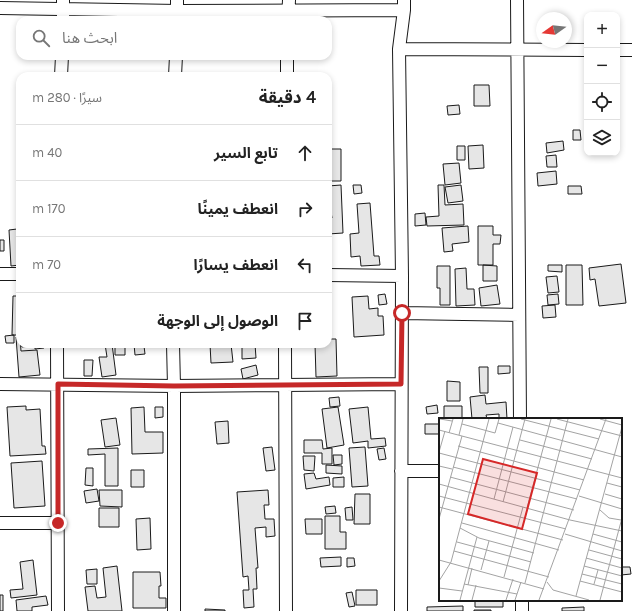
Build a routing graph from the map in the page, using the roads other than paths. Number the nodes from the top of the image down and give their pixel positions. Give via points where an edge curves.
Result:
1 (517, 0) edge
2 (404, 5) edge
3 (0, 8) edge
4 (63, 10) edge
5 (177, 10) edge
6 (289, 10) edge
7 (398, 49) junction
8 (517, 50) junction
9 (584, 50) edge
10 (620, 50) edge
11 (632, 50) edge
12 (62, 60) edge
13 (176, 60) edge
14 (287, 60) edge
15 (61, 72) edge
16 (175, 72) edge
17 (286, 72) edge
18 (0, 274) edge
19 (16, 274) edge
20 (332, 275) edge
21 (402, 276) junction
22 (402, 313) junction
23 (519, 315) junction
24 (57, 348) edge
25 (173, 348) edge
26 (285, 348) edge
27 (0, 384) edge
28 (58, 384) junction
29 (401, 384) junction
30 (285, 385) junction
31 (174, 386) junction
32 (520, 418) edge
33 (401, 470) junction
34 (439, 471) edge
35 (0, 523) edge
36 (58, 523) junction
37 (58, 611) edge
38 (174, 611) edge
39 (286, 611) edge
40 (401, 611) edge

1 - 8 street
2 - 6 street
2 - 7 street
3 - 4 street
4 - 5 street
5 - 6 street
7 - 8 street
7 - 21 street
8 - 9 street
8 - 23 street
10 - 11 street
12 - 15 street
13 - 16 street
14 - 17 street
18 - 19 street
20 - 21 street
21 - 22 street
22 - 23 street
22 - 29 street
23 - 32 street
24 - 28 street
25 - 31 street
26 - 30 street
27 - 28 street
28 - 31 street
28 - 36 street
29 - 30 street
29 - 33 street
30 - 31 street
30 - 39 street
31 - 38 street
33 - 34 street
33 - 40 street
35 - 36 street
36 - 37 street

